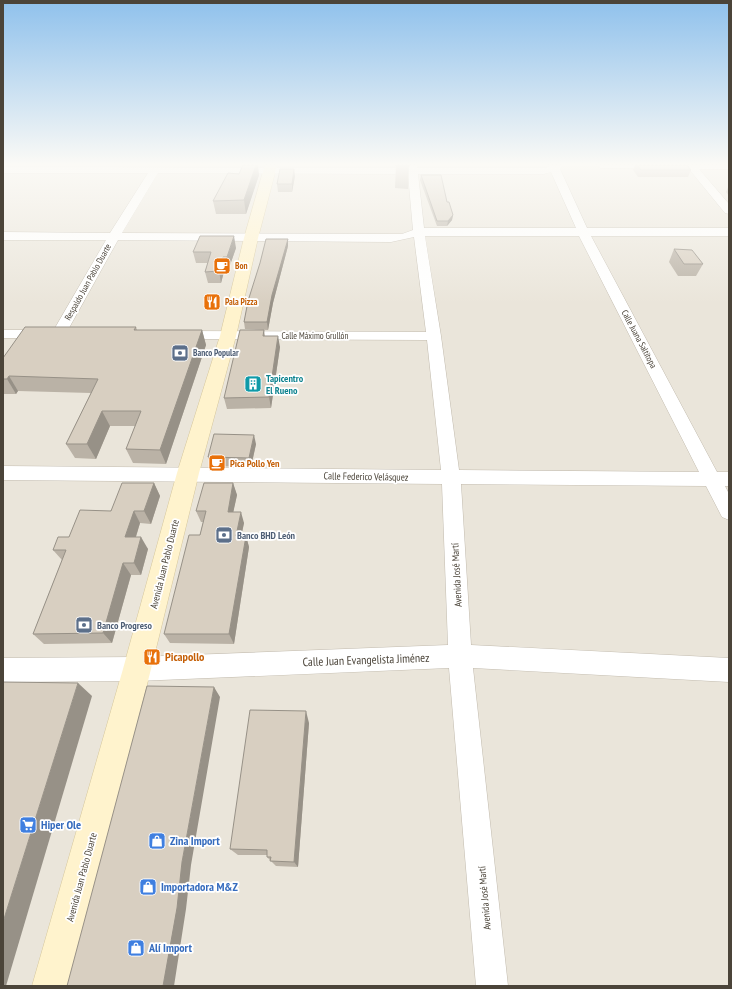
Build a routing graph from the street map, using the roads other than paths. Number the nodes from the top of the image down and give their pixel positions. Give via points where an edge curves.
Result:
1 (129, 211) edge
2 (258, 211) edge
3 (417, 211) edge
4 (574, 211) edge
5 (419, 232) junction
6 (583, 232) junction
7 (729, 232) edge
8 (3, 236) edge
9 (114, 236) junction
10 (251, 238) junction
11 (3, 334) edge
12 (59, 334) junction
13 (74, 334) edge
14 (167, 335) edge
15 (228, 336) junction
16 (434, 336) junction
17 (3, 473) edge
18 (188, 473) junction
19 (451, 478) junction
20 (721, 479) edge
21 (729, 512) edge
22 (460, 656) junction
23 (137, 669) junction
24 (3, 670) edge
25 (729, 670) edge
26 (51, 986) edge
27 (492, 986) edge

1 - 9 street, Respaldo Juan Pablo Duarte
2 - 10 main road, Avenida Juan Pablo Duarte
3 - 5 street, Avenida José Martí
4 - 6 street, Calle Juana Saltitopa
5 - 6 street
5 - 10 street via 391,238
5 - 16 street, Avenida José Martí
6 - 7 street
6 - 20 street, Calle Juana Saltitopa
8 - 9 street
9 - 10 street
9 - 12 street, Respaldo Juan Pablo Duarte
10 - 15 main road, Avenida Juan Pablo Duarte
11 - 12 street
12 - 13 street
14 - 15 street, Calle Máximo Grullón
15 - 16 street, Calle Máximo Grullón
15 - 18 main road, Avenida Juan Pablo Duarte
16 - 19 street, Avenida José Martí
17 - 18 street, Calle Federico Velásquez
18 - 19 street, Calle Federico Velásquez
18 - 23 main road, Avenida Juan Pablo Duarte
19 - 20 street, Calle Federico Velásquez
19 - 22 street, Avenida José Martí
20 - 21 street, Calle Juana Saltitopa
22 - 23 street, Calle Juan Evangelista Jiménez
22 - 25 street, Calle Juan Evangelista Jiménez
22 - 27 street, Avenida José Martí
23 - 24 street, Calle Juan Evangelista Jiménez
23 - 26 main road, Avenida Juan Pablo Duarte

